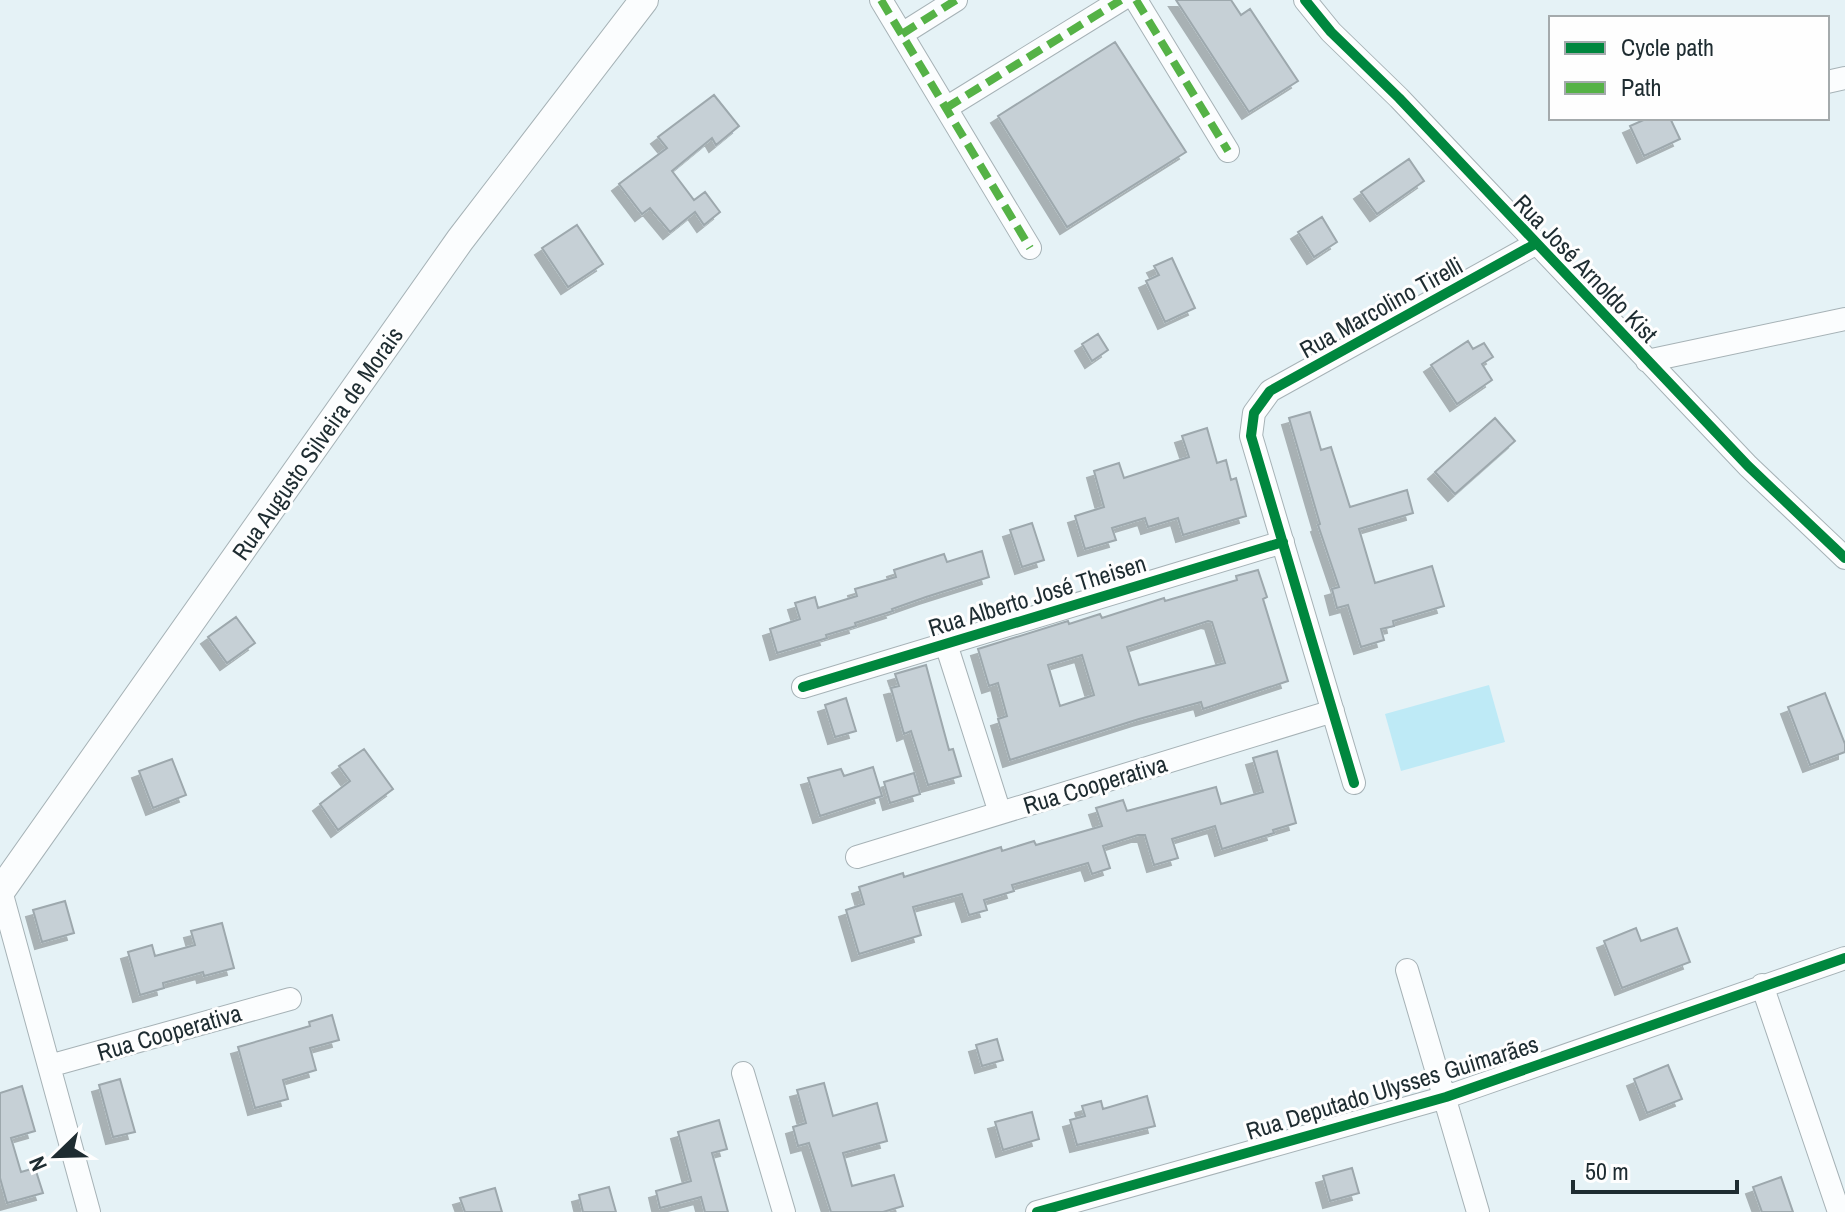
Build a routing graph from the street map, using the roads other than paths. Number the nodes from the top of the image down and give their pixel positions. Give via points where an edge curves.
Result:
1 (644, 0) edge
2 (881, 0) edge
3 (956, 0) edge
4 (1121, 0) edge
5 (1136, 0) edge
6 (1305, 0) edge
7 (902, 34) junction
8 (946, 108) junction
9 (1228, 151) dead end
10 (1535, 244) junction
11 (1030, 248) dead end
12 (1845, 319) edge
13 (1647, 361) junction
14 (1283, 542) junction
15 (1845, 558) edge
16 (946, 644) junction
17 (803, 687) dead end
18 (1333, 711) junction
19 (1354, 783) dead end
20 (1000, 813) junction
21 (857, 857) dead end
22 (0, 892) edge
23 (1845, 958) edge
24 (1407, 970) dead end
25 (1762, 985) junction
26 (290, 999) dead end
27 (49, 1066) junction
28 (743, 1073) dead end
29 (1446, 1097) junction
30 (89, 1212) edge
31 (784, 1212) edge
32 (1037, 1212) edge
33 (1478, 1212) edge
34 (1839, 1212) edge

1 - 22 main road, Rua Augusto Silveira de Morais via 460,240
2 - 7 street
3 - 7 street
4 - 8 street
5 - 9 street
6 - 10 street, Rua José Arnoldo Kist
7 - 8 street
8 - 11 street
10 - 13 street, Rua José Arnoldo Kist
10 - 14 street, Rua Marcolino Tirelli via 1270,391 1254,413 1251,436
12 - 13 street
13 - 15 street, Rua José Arnoldo Kist
14 - 16 street, Rua Alberto José Theisen
14 - 18 street
16 - 17 street, Rua Alberto José Theisen
16 - 20 street
18 - 19 street
18 - 20 street, Rua Cooperativa
20 - 21 street, Rua Cooperativa
22 - 27 street
23 - 25 street, Rua Deputado Ulysses Guimarães
24 - 29 street
25 - 29 street, Rua Deputado Ulysses Guimarães
25 - 34 street
26 - 27 street, Rua Cooperativa
27 - 30 street
28 - 31 street
29 - 32 street, Rua Deputado Ulysses Guimarães
29 - 33 street

